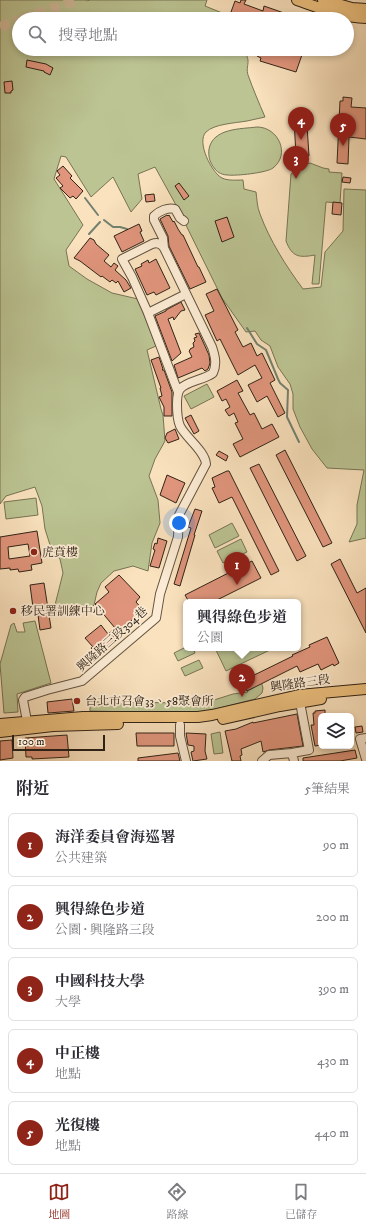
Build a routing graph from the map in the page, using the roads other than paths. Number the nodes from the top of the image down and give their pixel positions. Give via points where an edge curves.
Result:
1 (297, 0) edge
2 (323, 0) edge
3 (366, 9) edge
4 (333, 12) edge
5 (354, 17) edge
6 (366, 18) edge
7 (184, 221) dead end
8 (164, 248) junction
9 (186, 294) junction
10 (148, 313) junction
11 (178, 392) junction
12 (366, 688) edge
13 (366, 695) edge
14 (300, 698) junction
15 (27, 721) junction
16 (0, 724) edge
17 (180, 725) junction
18 (17, 730) junction
19 (0, 732) edge
20 (366, 738) edge
21 (293, 757) edge
22 (366, 759) edge
23 (186, 761) edge
24 (262, 761) edge

1 - 4 main road
2 - 3 main road
5 - 6 main road
7 - 8 street via 172,208 154,216 163,238
8 - 9 street
8 - 10 street, 興隆路三段304巷 via 155,243 122,259
9 - 10 street
9 - 11 street via 212,347 216,361 213,373
10 - 11 street, 興隆路三段304巷
11 - 15 street, 興隆路三段304巷 via 177,416 180,426 203,456 206,464 179,515 178,537 160,594 156,618 82,681 25,697 23,700
12 - 14 main road, 興隆路三段
13 - 14 main road, 興隆路三段
14 - 15 main road, 興隆路三段 via 198,717
14 - 17 main road, 興隆路三段 via 212,722
14 - 21 street via 309,750
15 - 16 main road, 興隆路三段
15 - 18 street
17 - 18 main road, 興隆路三段 via 108,724
17 - 23 street
18 - 19 main road, 興隆路三段
20 - 22 street via 360,739
21 - 24 street via 268,755

